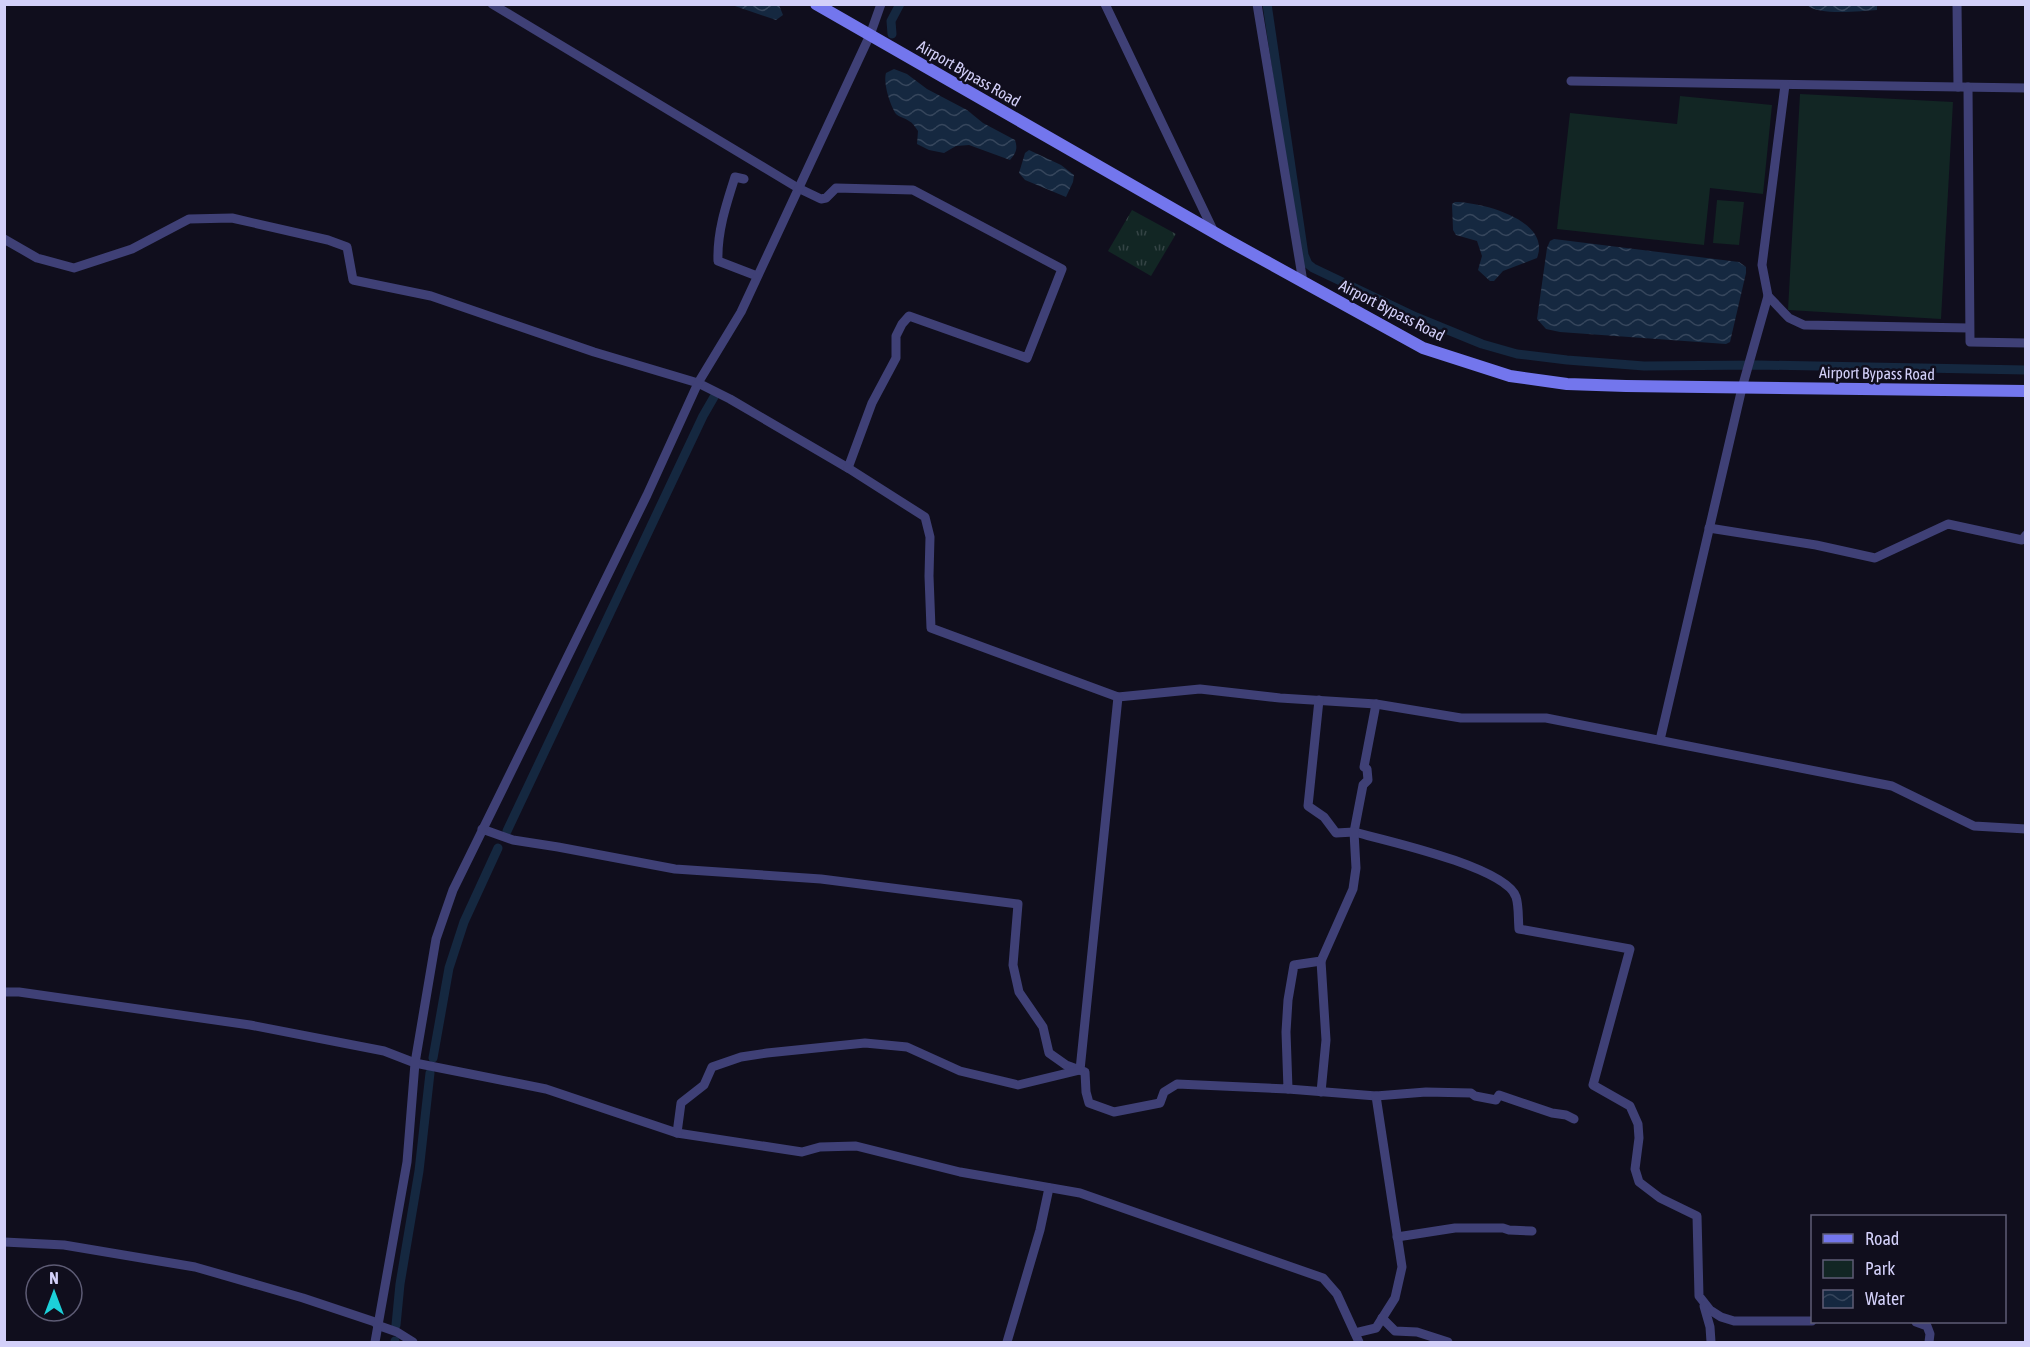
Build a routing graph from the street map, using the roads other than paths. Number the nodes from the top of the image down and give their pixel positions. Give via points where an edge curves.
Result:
1 (492, 4) edge
2 (816, 4) edge
3 (881, 4) edge
4 (1105, 4) edge
5 (1257, 4) edge
6 (1957, 4) edge
7 (871, 35) junction
8 (1571, 81) dead end
9 (1785, 85) junction
10 (1963, 87) junction
11 (2025, 88) edge
12 (744, 178) dead end
13 (798, 188) junction
14 (1214, 232) junction
15 (4, 239) edge
16 (757, 276) junction
17 (1303, 282) junction
18 (1768, 296) junction
19 (1970, 328) junction
20 (2025, 343) edge
21 (698, 383) junction
22 (1742, 388) junction
23 (2025, 391) edge
24 (848, 468) junction
25 (1709, 528) junction
26 (2025, 535) edge
27 (1118, 697) junction
28 (1319, 700) junction
29 (1376, 704) junction
30 (1659, 740) junction
31 (482, 828) junction
32 (2025, 829) edge
33 (1354, 831) junction
34 (1321, 961) junction
35 (4, 992) edge
36 (415, 1063) junction
37 (1080, 1070) junction
38 (1288, 1089) junction
39 (1321, 1092) junction
40 (1376, 1096) junction
41 (1574, 1119) dead end
42 (677, 1133) junction
43 (1049, 1188) junction
44 (1532, 1231) dead end
45 (1396, 1237) junction
46 (4, 1242) edge
47 (1702, 1300) junction
48 (1382, 1318) junction
49 (1811, 1321) edge
50 (1919, 1323) edge
51 (378, 1324) junction
52 (1357, 1338) edge
53 (375, 1342) edge
54 (413, 1342) edge
55 (1007, 1342) edge
56 (1448, 1342) edge
57 (1711, 1342) edge
58 (1929, 1342) edge

1 - 13 street
2 - 7 street, Airport Bypass Road
3 - 7 street
4 - 14 street
5 - 17 street
6 - 10 street
7 - 13 street
7 - 14 street, Airport Bypass Road
8 - 9 street
9 - 10 street
9 - 18 street via 1762,265
10 - 11 street
10 - 19 street
12 - 16 street via 735,177 717,240 718,261
13 - 16 street
13 - 24 street via 823,199 836,188 913,190 1062,269 1027,358 909,316 896,336 896,358 872,403
14 - 17 street, Airport Bypass Road
15 - 21 street via 37,258 74,268 132,249 189,219 232,218 347,247 353,280 431,296
16 - 21 street via 741,312
17 - 22 street, Airport Bypass Road via 1422,348 1510,376 1567,384
18 - 19 street via 1789,318 1804,325
18 - 22 street
19 - 20 street via 1970,342
21 - 24 street
21 - 31 street via 515,767
22 - 23 street, Airport Bypass Road
22 - 25 street
24 - 27 street via 924,517 930,545 931,628
25 - 26 street via 1875,558 1948,524 2022,540
25 - 30 street
27 - 28 street via 1200,689
27 - 37 street
28 - 29 street
28 - 33 street via 1308,806 1324,817 1336,833
29 - 30 street via 1461,718 1546,718
29 - 33 street via 1364,767 1368,780 1363,785
30 - 32 street via 1893,786 1974,826
31 - 36 street via 453,890 436,939
31 - 37 street via 513,840 675,869 821,879 1018,904 1013,965 1019,992 1043,1027 1049,1053
33 - 34 street via 1353,889
33 - 47 street via 1468,864 1507,885 1516,895 1519,929 1630,949 1593,1085 1630,1106 1638,1124 1635,1169 1639,1182 1659,1198 1697,1216
34 - 38 street via 1294,965 1286,1032
34 - 39 street via 1326,1040
35 - 36 street via 250,1025 384,1052
36 - 42 street via 546,1089
36 - 51 street via 407,1162
37 - 38 street via 1085,1072 1089,1103 1114,1112 1160,1103 1164,1092 1177,1084
37 - 42 street via 1017,1085 960,1071 907,1047 865,1043 750,1056 712,1067 704,1085 681,1103
38 - 39 street
39 - 40 street
40 - 41 street via 1472,1093 1496,1100 1499,1095
40 - 45 street
42 - 43 street via 801,1152 856,1146 960,1172
43 - 52 street via 1080,1194 1323,1278 1337,1294
43 - 55 street
44 - 45 street via 1455,1228
45 - 48 street via 1401,1267 1395,1298
46 - 51 street via 64,1245 195,1267
47 - 49 street via 1710,1310 1734,1321
47 - 57 street
48 - 52 street via 1376,1328
48 - 56 street via 1395,1331 1417,1332
50 - 58 street via 1927,1326
51 - 53 street
51 - 54 street

